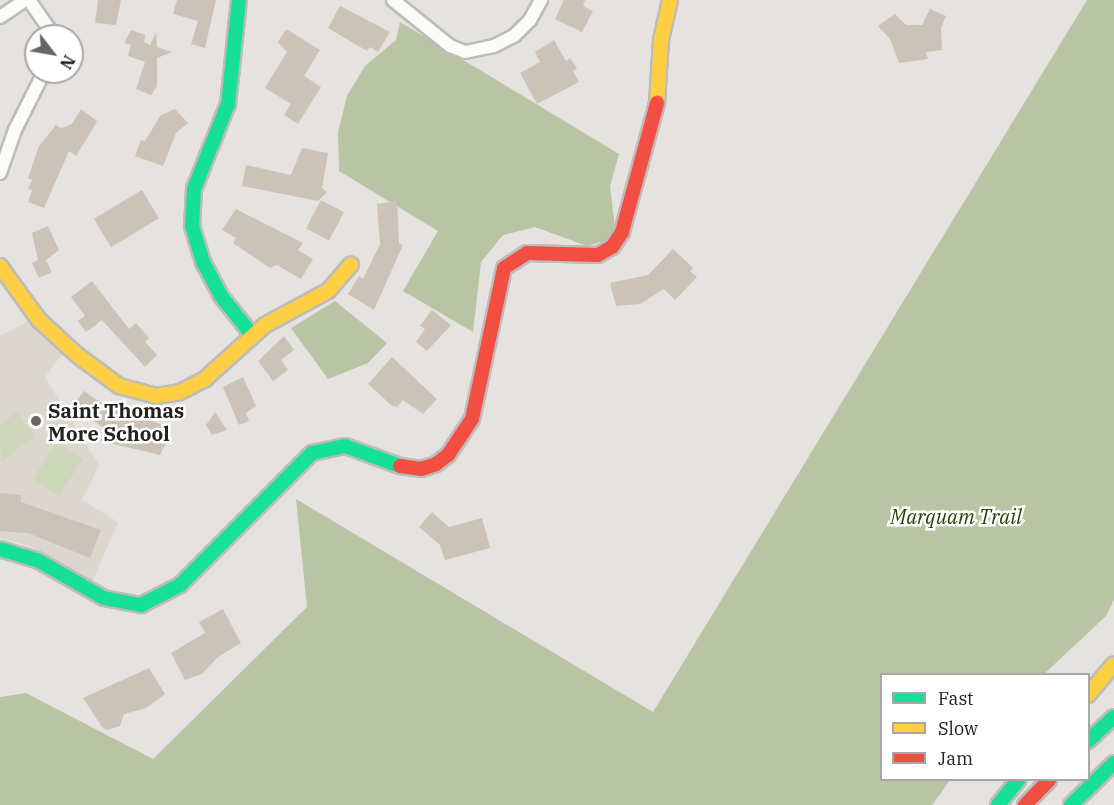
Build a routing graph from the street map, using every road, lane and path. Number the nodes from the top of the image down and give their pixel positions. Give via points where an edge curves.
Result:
1 (27, 0) edge
2 (239, 0) edge
3 (393, 0) edge
4 (541, 0) edge
5 (670, 0) edge
6 (0, 17) edge
7 (45, 24) edge
8 (38, 84) edge
9 (0, 173) edge
10 (351, 265) dead end
11 (0, 266) edge
12 (252, 335) junction
13 (0, 549) edge
14 (1114, 664) edge
15 (1090, 693) edge
16 (1114, 717) edge
17 (1090, 740) edge
18 (1114, 763) edge
19 (1017, 781) edge
20 (1048, 781) edge
21 (998, 805) edge
22 (1025, 805) edge
23 (1071, 805) edge

1 - 6 street
1 - 7 street
2 - 12 main road via 228,104 194,189 192,226 202,262 221,296
3 - 4 street via 450,46 465,52 494,46 514,36 530,20
5 - 13 main road via 661,40 656,111 634,176 622,232 612,247 598,255 526,253 504,268 472,419 448,455 420,469 396,466 345,446 312,453 180,585 141,605 104,598 37,560
8 - 9 street via 15,130
10 - 12 main road via 328,291
11 - 12 main road via 27,306 55,336 93,369 132,392 166,396 186,390 214,372
14 - 15 main road
16 - 17 main road
18 - 23 main road
19 - 21 main road
20 - 22 main road

